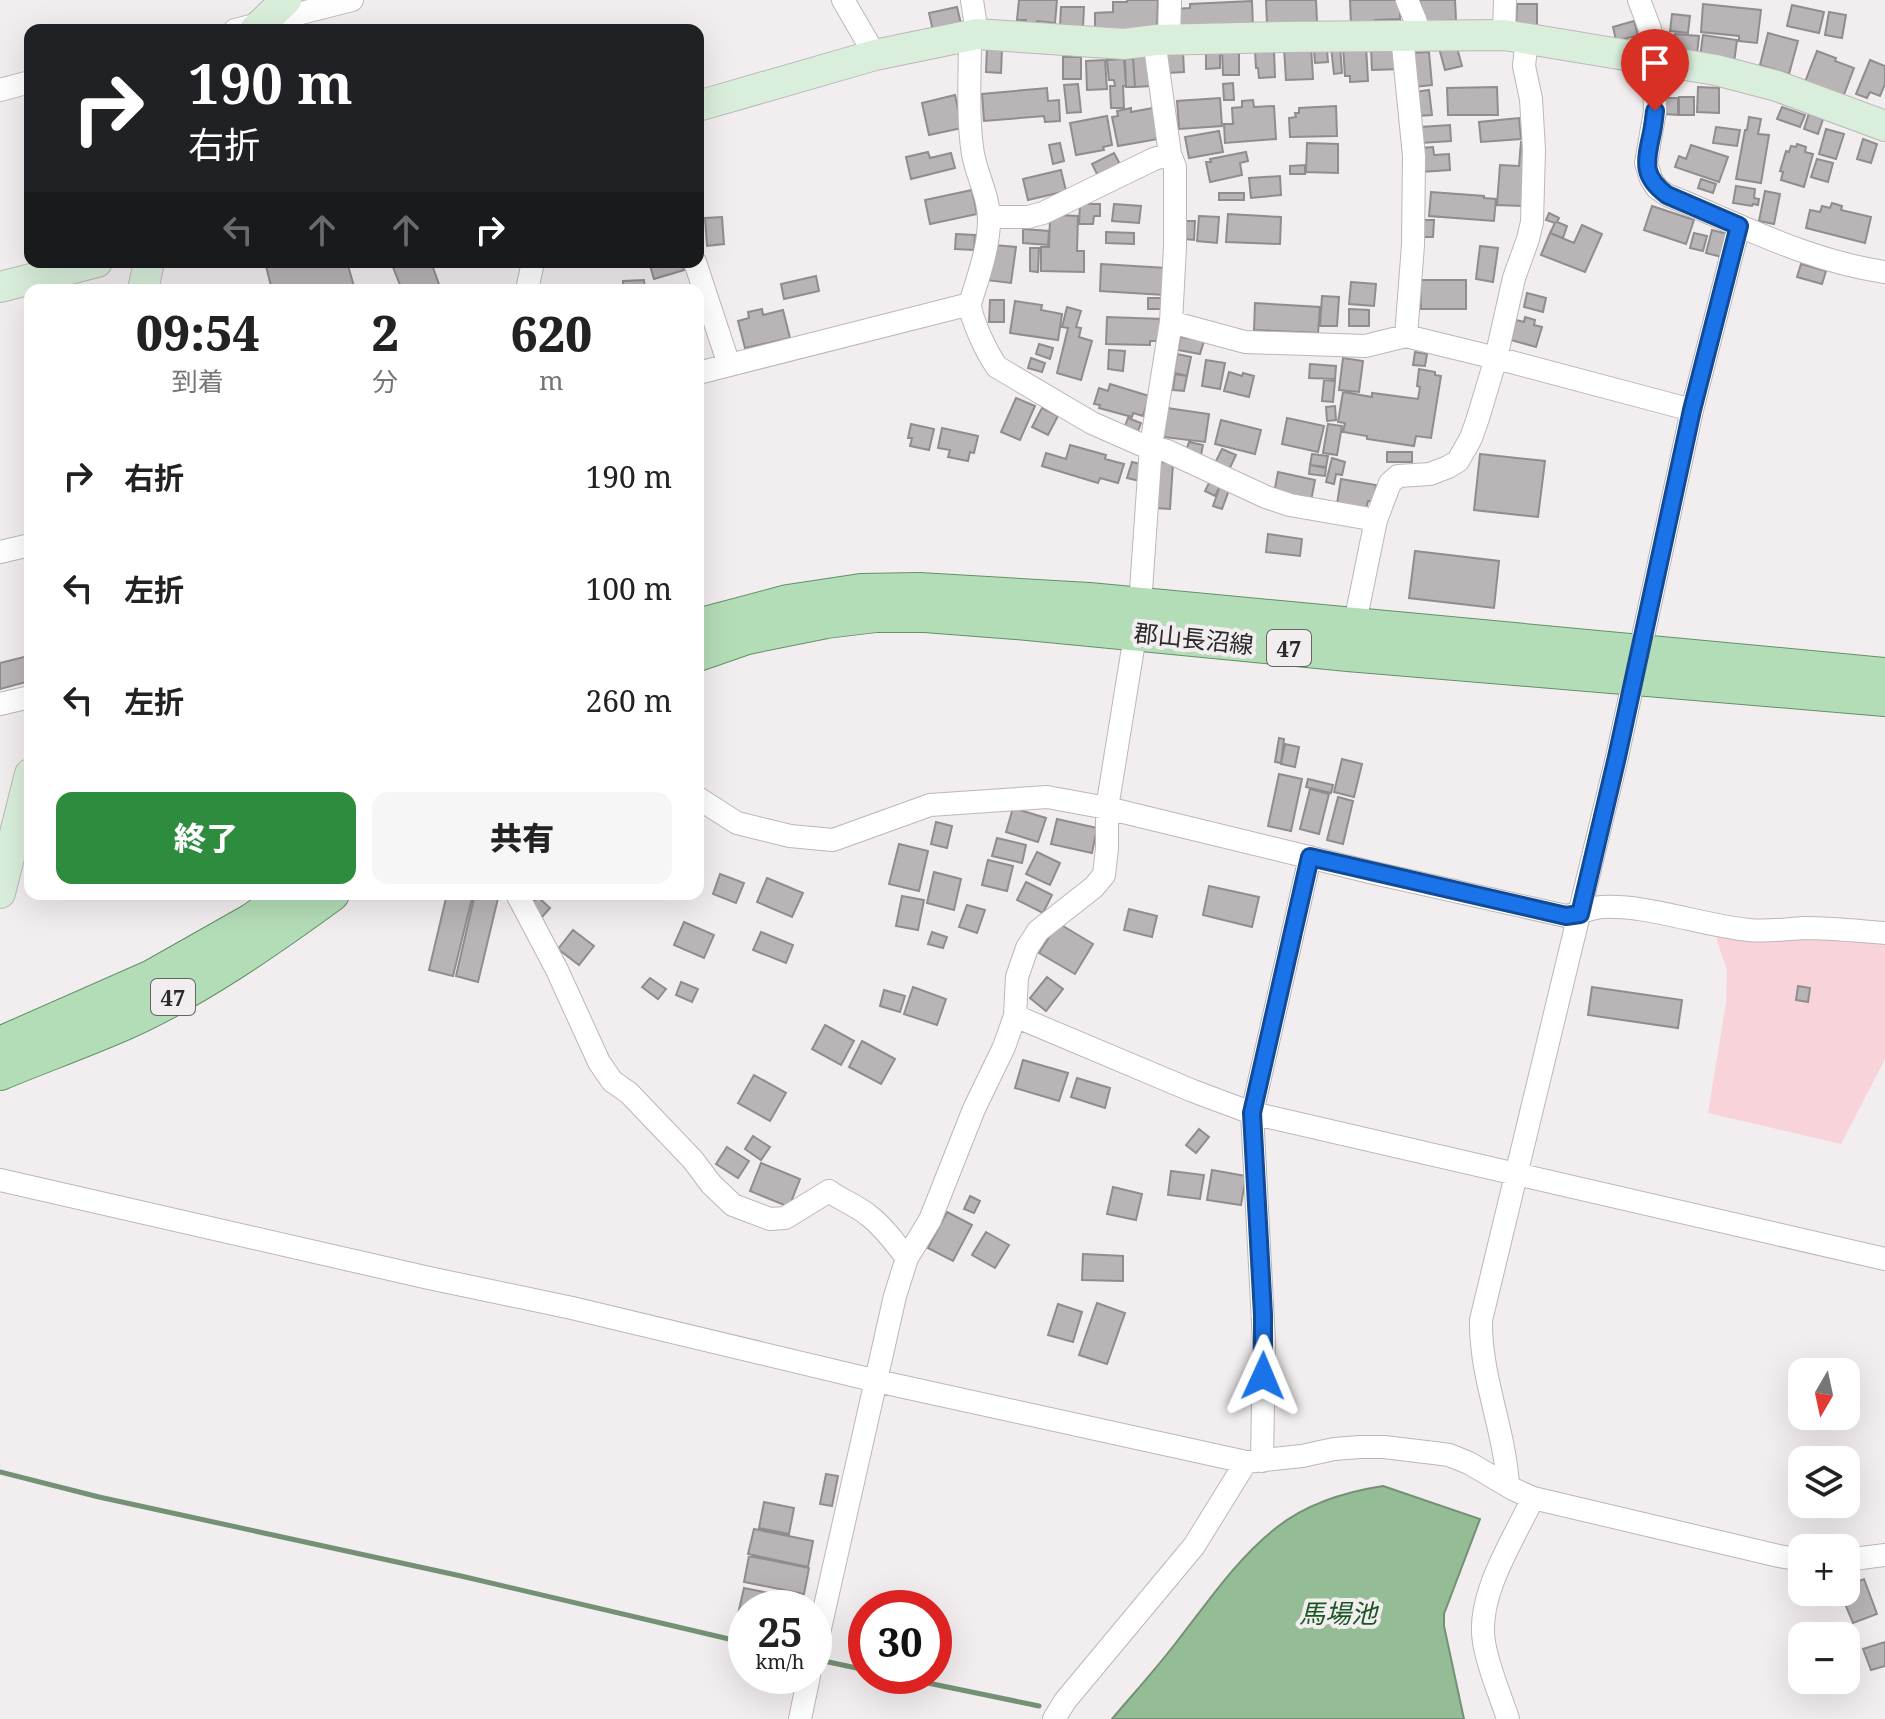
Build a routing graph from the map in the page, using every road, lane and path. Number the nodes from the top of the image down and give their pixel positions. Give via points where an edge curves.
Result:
1 (286, 0) edge
2 (352, 0) edge
3 (843, 0) edge
4 (972, 0) edge
5 (1170, 0) edge
6 (1407, 0) edge
7 (1505, 0) edge
8 (1639, 0) edge
9 (255, 24) edge
10 (265, 24) edge
11 (974, 35) junction
12 (1410, 36) junction
13 (1515, 36) junction
14 (1163, 40) junction
15 (875, 55) junction
16 (1653, 59) junction
17 (24, 84) edge
18 (0, 90) edge
19 (704, 104) edge
20 (1885, 126) edge
21 (1170, 154) junction
22 (989, 217) junction
23 (1739, 226) junction
24 (74, 268) edge
25 (1885, 272) edge
26 (0, 287) edge
27 (704, 289) edge
28 (970, 304) junction
29 (1171, 322) junction
30 (1406, 336) junction
31 (1496, 358) junction
32 (729, 365) junction
33 (704, 371) edge
34 (1692, 410) junction
35 (1151, 446) junction
36 (1376, 520) junction
37 (24, 546) edge
38 (0, 552) edge
39 (1138, 619) junction
40 (704, 624) edge
41 (1351, 640) junction
42 (704, 652) edge
43 (1636, 665) junction
44 (1885, 675) edge
45 (24, 698) edge
46 (1885, 699) edge
47 (0, 704) edge
48 (24, 798) edge
49 (704, 802) edge
50 (1107, 808) junction
51 (1310, 857) junction
52 (0, 893) edge
53 (281, 900) edge
54 (323, 900) edge
55 (520, 900) edge
56 (1580, 914) junction
57 (1885, 933) edge
58 (1015, 1016) junction
59 (0, 1044) edge
60 (0, 1073) edge
61 (1252, 1113) junction
62 (1517, 1174) junction
63 (0, 1180) edge
64 (907, 1258) junction
65 (1885, 1259) edge
66 (877, 1381) junction
67 (1254, 1462) junction
68 (1508, 1486) junction
69 (1533, 1498) junction
70 (1885, 1555) edge
71 (1788, 1557) edge
72 (1860, 1558) edge
73 (829, 1590) edge
74 (805, 1694) edge
75 (800, 1719) edge
76 (1054, 1719) edge
77 (1508, 1719) edge

1 - 9 street
2 - 10 street
3 - 15 street
4 - 11 street
5 - 14 street
6 - 12 street via 1416,22
7 - 13 street
8 - 16 street via 1650,29
11 - 14 street via 1124,44
11 - 15 street
11 - 22 street via 972,143
12 - 13 street
12 - 14 street
12 - 30 street via 1413,245
13 - 16 street
13 - 31 street via 1531,99 1533,208
14 - 21 street via 1156,54
15 - 19 street
16 - 20 street via 1777,86
16 - 23 street via 1655,111 1647,172 1667,195
17 - 18 street
21 - 22 street via 1043,213
21 - 29 street via 1175,167
22 - 28 street
23 - 25 street via 1823,258
23 - 34 street
24 - 26 street
27 - 32 street
28 - 32 street
28 - 35 street via 997,367 1076,415
29 - 30 street via 1245,342 1365,346
29 - 35 street
30 - 31 street
31 - 34 street
31 - 36 street via 1471,438 1458,461 1430,474 1394,478
32 - 33 street
34 - 43 street
35 - 36 street via 1290,505
35 - 39 street
36 - 41 street
37 - 38 street
39 - 40 main road, 郡山長沼線 / 47 via 934,591 861,591 788,602
39 - 41 main road, 郡山長沼線 / 47
39 - 42 main road, 郡山長沼線 / 47 via 1016,622 876,615 789,627
39 - 50 street
41 - 43 main road, 郡山長沼線 / 47
43 - 44 main road, 郡山長沼線 / 47
43 - 46 main road, 郡山長沼線 / 47
43 - 56 street
45 - 47 street
48 - 52 street
49 - 50 street via 737,823 833,840 930,805 1047,797
50 - 51 street
50 - 58 street via 1104,875 1038,931 1027,948 1017,977
51 - 56 street via 1566,916
51 - 61 street
53 - 59 main road, 47 via 152,977
54 - 60 main road, 47 via 170,999
55 - 64 street via 612,1081 733,1205 770,1219 785,1218 829,1191 867,1214
56 - 57 street via 1605,907 1752,930
56 - 62 street
58 - 61 street
58 - 64 street via 930,1220
61 - 62 street
61 - 67 street via 1264,1342
62 - 65 street
62 - 68 street via 1481,1320
63 - 66 street
64 - 66 street
66 - 67 street
66 - 73 street
67 - 68 street via 1384,1447 1449,1455
67 - 76 street via 1194,1546
68 - 69 street
69 - 71 street
69 - 77 street via 1483,1612 1483,1641
70 - 72 street
74 - 75 street

